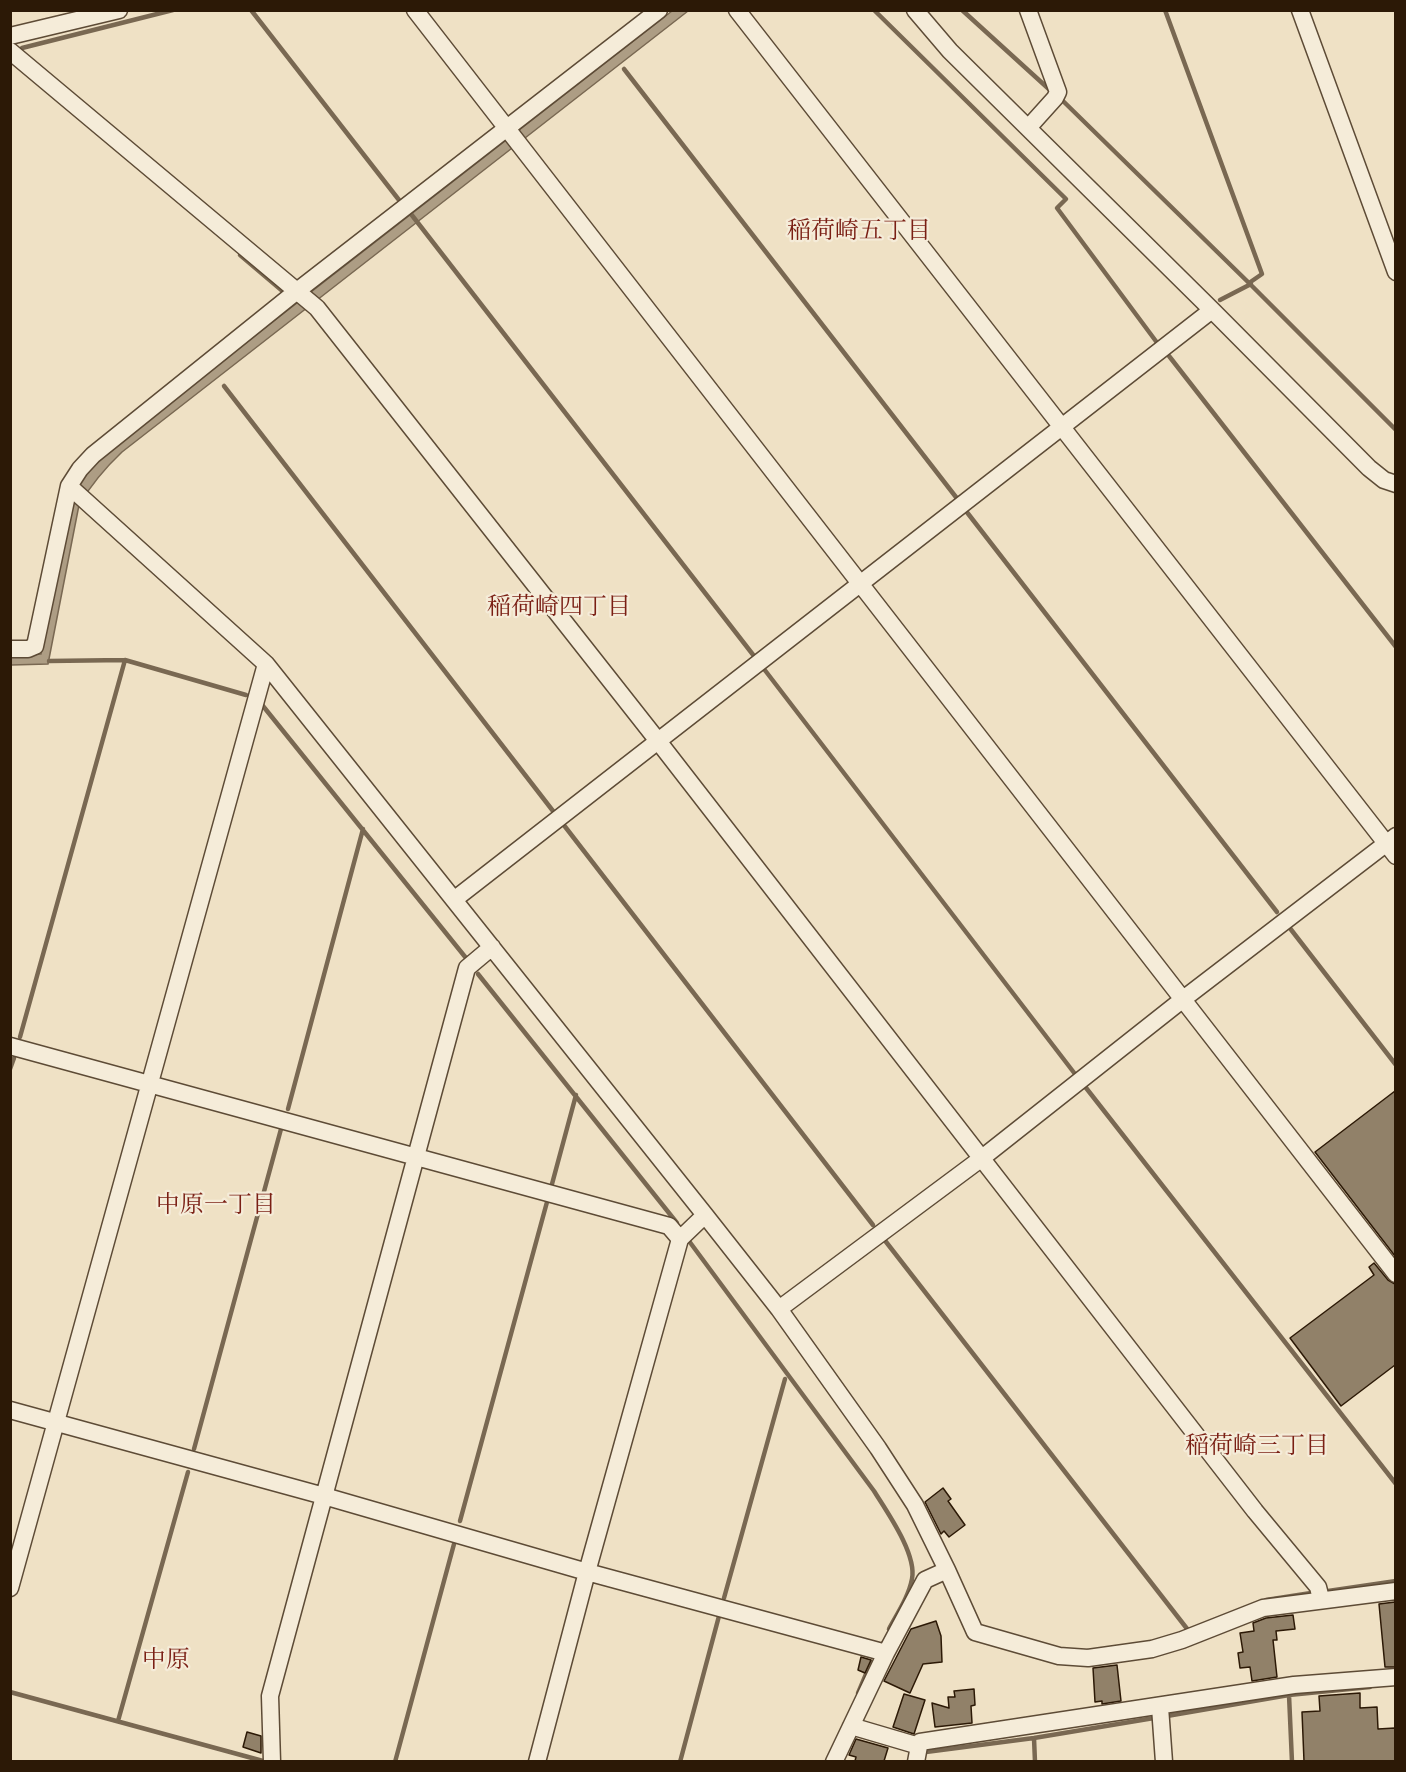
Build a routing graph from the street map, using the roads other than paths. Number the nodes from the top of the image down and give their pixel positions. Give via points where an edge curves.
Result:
1 (119, 10) edge
2 (415, 10) edge
3 (660, 10) edge
4 (737, 10) edge
5 (915, 10) edge
6 (1028, 10) edge
7 (1300, 10) edge
8 (10, 36) edge
9 (10, 51) edge
10 (1028, 128) junction
11 (507, 129) junction
12 (1395, 272) edge
13 (297, 291) junction
14 (1212, 310) junction
15 (1063, 427) junction
16 (1395, 484) edge
17 (75, 492) junction
18 (861, 584) junction
19 (10, 649) edge
20 (266, 664) junction
21 (658, 741) junction
22 (1392, 845) edge
23 (454, 899) junction
24 (492, 947) junction
25 (1182, 1000) junction
26 (10, 1046) edge
27 (148, 1084) junction
28 (415, 1157) junction
29 (982, 1158) junction
30 (705, 1215) junction
31 (680, 1239) junction
32 (1395, 1274) edge
33 (779, 1309) junction
34 (10, 1410) edge
35 (56, 1423) junction
36 (324, 1496) junction
37 (948, 1570) junction
38 (587, 1572) junction
39 (10, 1588) edge
40 (1395, 1591) edge
41 (1321, 1599) junction
42 (886, 1653) junction
43 (1395, 1677) edge
44 (1160, 1707) junction
45 (851, 1726) junction
46 (917, 1754) edge
47 (272, 1761) edge
48 (537, 1761) edge
49 (834, 1761) edge
50 (1164, 1761) edge

1 - 8 street
2 - 11 street
3 - 11 street
4 - 15 street
5 - 10 street via 950,51
6 - 10 street via 1058,92
7 - 12 street
9 - 13 street
10 - 14 street
11 - 13 street
11 - 18 street
13 - 17 street via 93,455 80,469
13 - 21 street via 317,308
14 - 15 street
14 - 16 street via 1368,468
15 - 18 street
15 - 22 street
17 - 19 street via 35,646
17 - 20 street
18 - 21 street
18 - 25 street
20 - 23 street
20 - 27 street
21 - 23 street
21 - 29 street
22 - 25 street
23 - 24 street
24 - 28 street via 467,968
24 - 30 street
25 - 29 street
25 - 32 street
26 - 27 street
27 - 28 street
27 - 35 street
28 - 31 street via 669,1226
28 - 36 street
29 - 33 street
29 - 41 street via 1318,1587
30 - 31 street
30 - 33 street
31 - 38 street
33 - 37 street via 903,1486
34 - 35 street
35 - 36 street
35 - 39 street
36 - 38 street
36 - 47 street via 270,1696
37 - 41 street via 975,1632 1059,1656 1088,1658 1152,1649 1263,1608
37 - 42 street via 925,1580
38 - 42 street
38 - 48 street
40 - 41 street
42 - 45 street
43 - 44 street via 1294,1685
44 - 46 street via 920,1742
44 - 50 street
45 - 46 street
45 - 49 street

